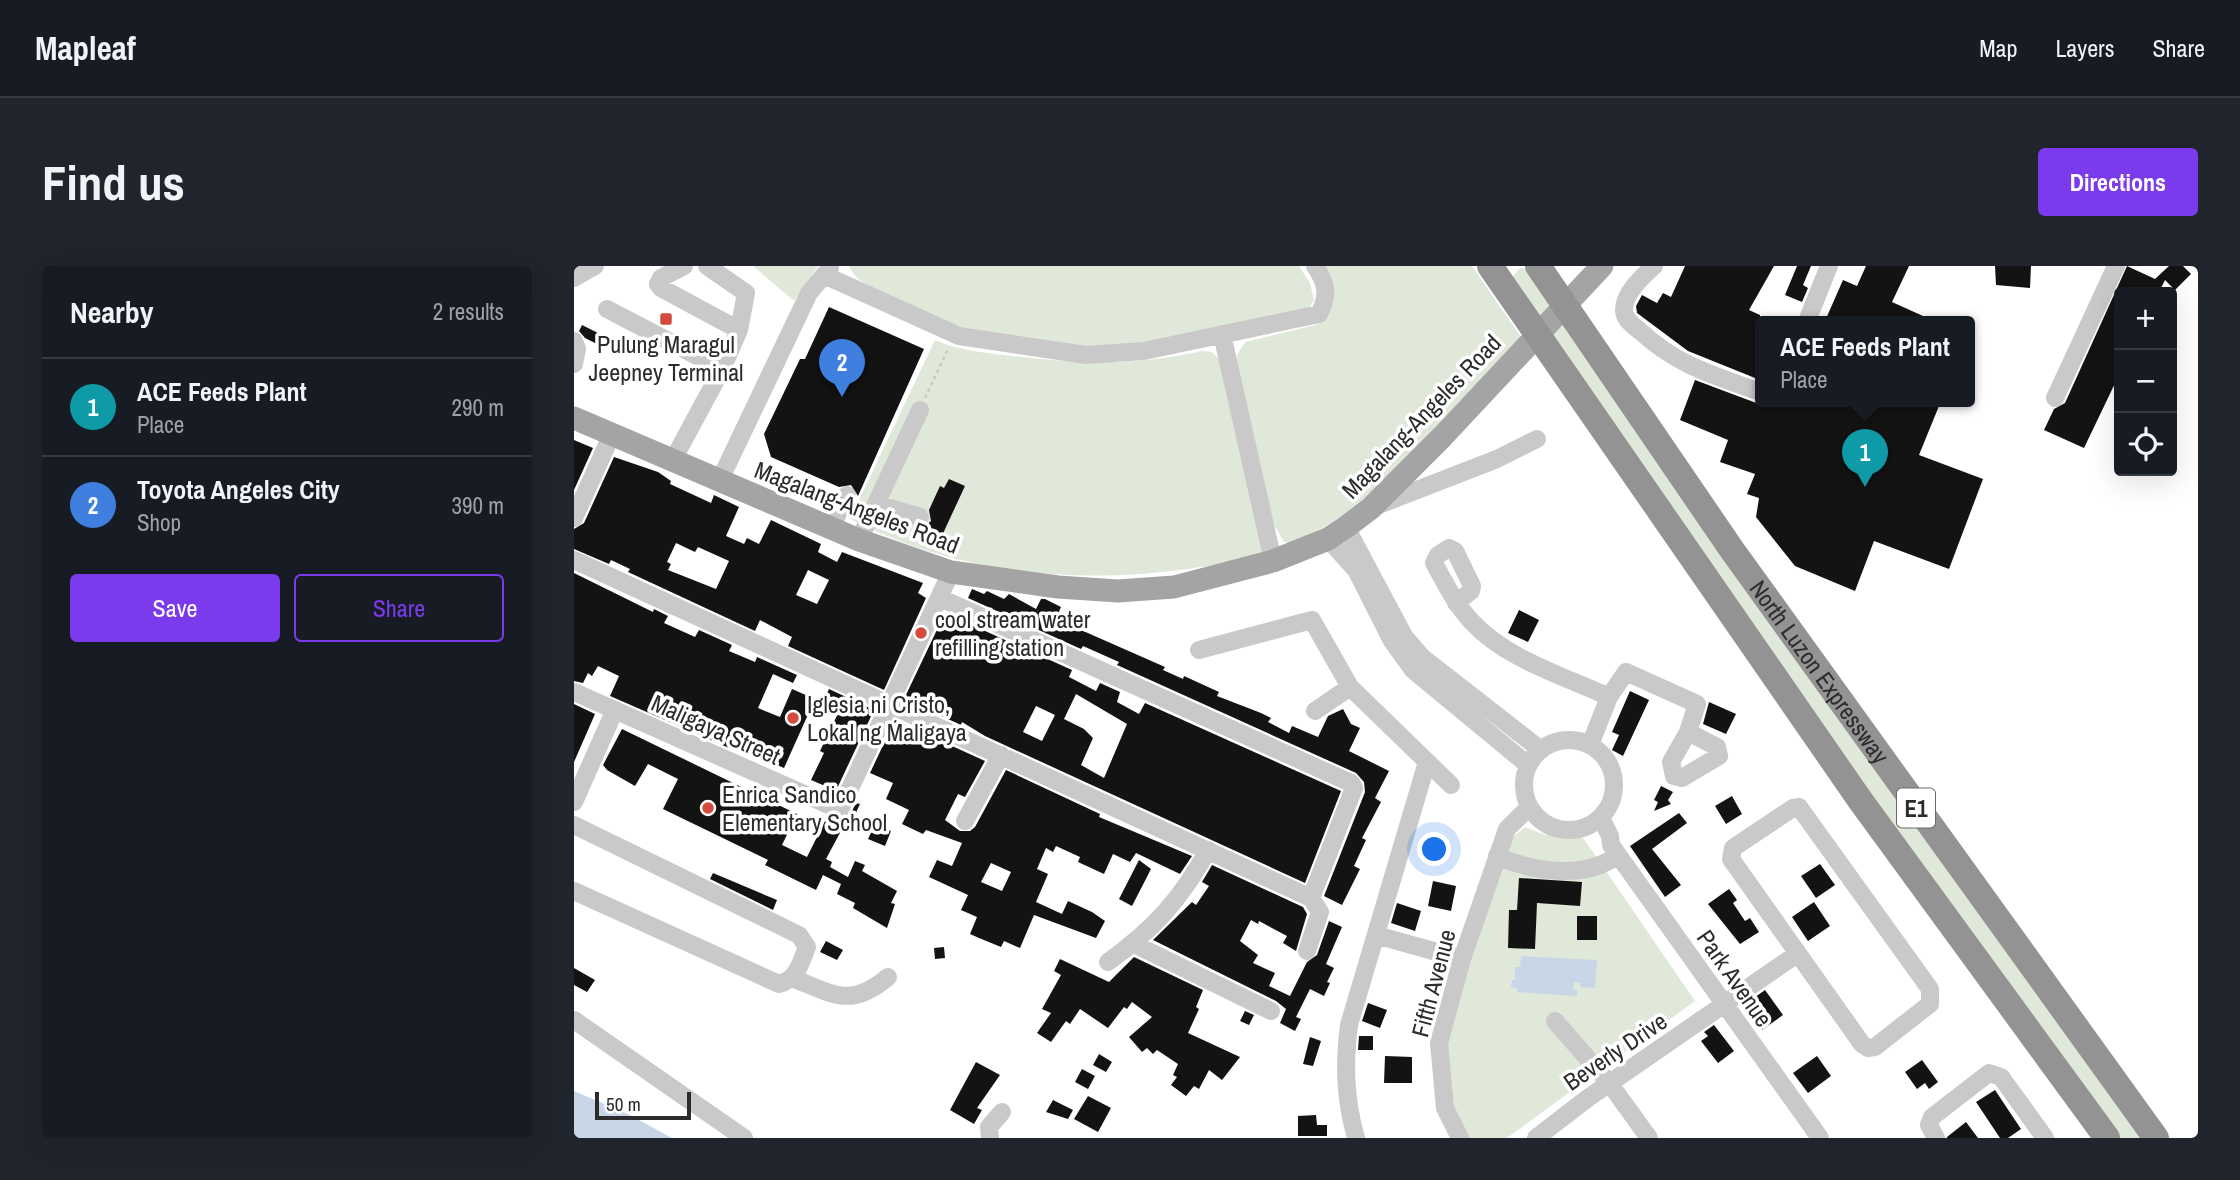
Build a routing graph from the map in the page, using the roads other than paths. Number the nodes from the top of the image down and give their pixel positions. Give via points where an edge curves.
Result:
1 (595, 266) edge
2 (684, 266) edge
3 (707, 266) edge
4 (1315, 266) edge
5 (1490, 266) edge
6 (1538, 266) edge
7 (1654, 266) edge
8 (1829, 266) edge
9 (2116, 266) edge
10 (1600, 269) edge
11 (828, 271) edge
12 (574, 278) edge
13 (607, 309) dead end
14 (1809, 316) edge
15 (738, 330) junction
16 (1222, 334) junction
17 (574, 341) edge
18 (574, 364) edge
19 (722, 369) junction
20 (1755, 390) edge
21 (2055, 398) dead end
22 (920, 410) road end
23 (574, 418) edge
24 (612, 434) junction
25 (1537, 439) dead end
26 (673, 460) junction
27 (719, 481) junction
28 (847, 495) dead end
29 (876, 504) junction
30 (1371, 508) junction
31 (920, 517) dead end
32 (574, 518) edge
33 (831, 528) junction
34 (1337, 533) junction
35 (859, 540) junction
36 (574, 560) edge
37 (1273, 561) junction
38 (951, 572) junction
39 (940, 598) junction
40 (1456, 603) dead end
41 (1199, 650) dead end
42 (1350, 687) junction
43 (574, 692) edge
44 (1609, 697) junction
45 (1466, 704) junction
46 (891, 705) junction
47 (1315, 711) dead end
48 (614, 712) junction
49 (1688, 732) dead end
50 (1590, 745) junction
51 (1541, 750) junction
52 (1001, 755) junction
53 (1427, 762) junction
54 (1528, 765) junction
55 (1451, 785) dead end
56 (574, 802) edge
57 (1533, 812) junction
58 (965, 821) dead end
59 (1595, 823) junction
60 (574, 825) edge
61 (1500, 849) junction
62 (1209, 850) junction
63 (1615, 850) junction
64 (574, 891) edge
65 (1311, 898) junction
66 (1376, 935) junction
67 (1134, 944) junction
68 (1307, 951) dead end
69 (1797, 954) junction
70 (1462, 959) junction
71 (1108, 962) dead end
72 (888, 977) dead end
73 (792, 978) junction
74 (1724, 1007) junction
75 (1271, 1011) dead end
76 (574, 1020) edge
77 (1555, 1021) dead end
78 (1610, 1084) junction
79 (1002, 1112) dead end
80 (744, 1138) edge
81 (990, 1138) edge
82 (1356, 1138) edge
83 (1460, 1138) edge
84 (1536, 1138) edge
85 (1649, 1138) edge
86 (1820, 1138) edge
87 (1936, 1138) edge
88 (2045, 1138) edge
89 (2107, 1138) edge
90 (2156, 1138) edge

1 - 12 street
2 - 15 street via 661,278 661,288
3 - 15 street via 746,293
4 - 16 street via 1324,280 1327,299 1319,314
5 - 89 highway, North Luzon Expressway / E1 via 1860,800
6 - 90 highway, North Luzon Expressway / E1 via 1740,561
7 - 20 street via 1627,300 1624,310 1629,321 1674,359
8 - 14 street
9 - 21 street
10 - 30 main road, Magalang-Angeles Road
11 - 16 street via 955,335 996,344 1086,355 1144,351
11 - 27 street via 809,293
13 - 19 street
15 - 19 street
16 - 37 street
17 - 18 street
19 - 26 street
22 - 29 street
23 - 24 main road, Magalang-Angeles Road
24 - 26 main road, Magalang-Angeles Road
24 - 32 street
25 - 30 street
26 - 27 main road, Magalang-Angeles Road
27 - 33 main road, Magalang-Angeles Road
28 - 33 street
29 - 31 street
29 - 35 street
30 - 34 main road, Magalang-Angeles Road
33 - 35 main road, Magalang-Angeles Road
34 - 37 main road, Magalang-Angeles Road
34 - 45 street via 1417,664
35 - 38 main road, Magalang-Angeles Road
36 - 46 street
37 - 38 main road, Magalang-Angeles Road via 1174,587 1118,591
38 - 39 street
39 - 46 street
39 - 65 street via 1351,783 1354,788
40 - 44 street via 1491,640
41 - 42 street via 1312,620
42 - 47 street
42 - 53 street
43 - 48 street, Maligaya Street
44 - 49 street via 1630,672 1697,704
44 - 50 street
45 - 51 street
45 - 54 street
46 - 48 street, Maligaya Street via 839,810
46 - 52 street
48 - 56 street
50 - 51 street via 1565,740
50 - 59 street via 1601,753 1614,776 1612,802
51 - 54 street
52 - 58 street
52 - 62 street
53 - 55 street
53 - 66 street
54 - 57 street via 1524,780
57 - 59 street via 1553,828 1567,831
57 - 61 street
59 - 63 street, Park Avenue via 1610,836
60 - 73 street via 799,935 807,947
61 - 63 street via 1521,867 1574,871 1608,863
61 - 70 street, Fifth Avenue
62 - 65 street
62 - 67 street via 1177,901
63 - 74 street, Park Avenue
64 - 73 street via 779,985
65 - 68 street via 1320,912
66 - 70 street
66 - 82 street via 1349,1025 1344,1066
67 - 71 street
67 - 75 street
69 - 69 street via 1868,1048 1930,1004 1930,989 1799,807 1730,854
69 - 74 street, Beverly Drive
70 - 83 street, Fifth Avenue via 1447,1008 1439,1058 1445,1108
72 - 73 street via 871,992 853,998
74 - 78 street, Beverly Drive
74 - 86 street, Park Avenue
76 - 80 street
77 - 78 street
78 - 84 street, Beverly Drive
78 - 85 street
79 - 81 street via 989,1127
87 - 88 street via 1929,1125 1932,1117 1995,1073

